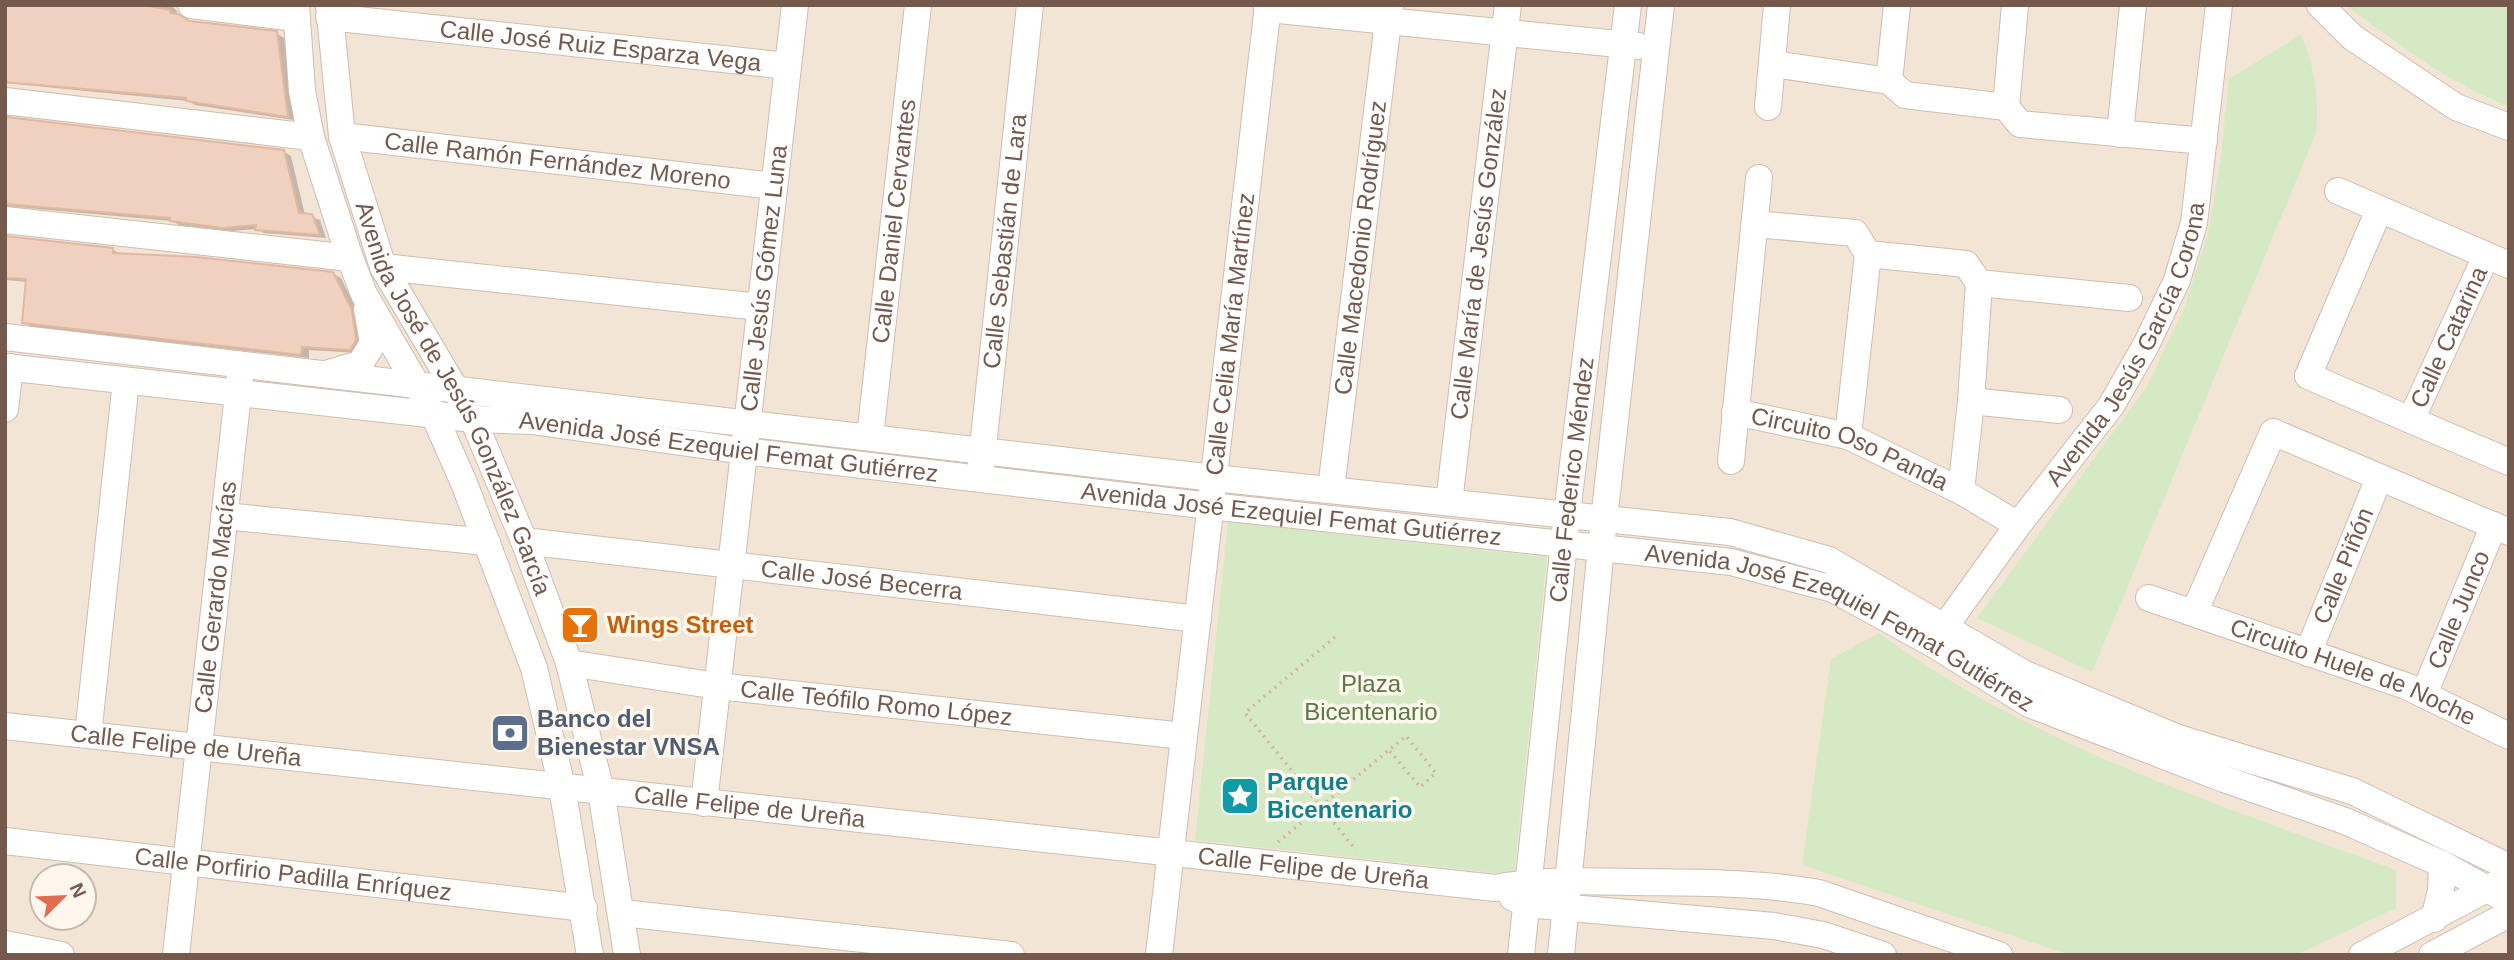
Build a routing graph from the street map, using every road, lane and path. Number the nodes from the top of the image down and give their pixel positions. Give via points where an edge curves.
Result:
1 (191, 5) edge
2 (795, 5) edge
3 (918, 5) edge
4 (1030, 5) edge
5 (1508, 5) edge
6 (1628, 5) edge
7 (1661, 5) edge
8 (1777, 5) edge
9 (1897, 5) edge
10 (2015, 5) edge
11 (2133, 5) edge
12 (2220, 5) edge
13 (2320, 5) edge
14 (1268, 7) edge
15 (329, 11) edge
16 (296, 12) edge
17 (1389, 13) edge
18 (1505, 32) junction
19 (1623, 44) junction
20 (1655, 47) junction
21 (1773, 64) junction
22 (788, 66) junction
23 (1889, 81) junction
24 (5, 101) edge
25 (1768, 107) dead end
26 (2006, 107) junction
27 (2509, 127) edge
28 (2120, 134) junction
29 (342, 136) junction
30 (311, 137) junction
31 (2204, 141) junction
32 (1759, 178) dead end
33 (774, 186) junction
34 (2338, 191) dead end
35 (2379, 210) junction
36 (5, 220) edge
37 (1755, 224) junction
38 (1868, 254) junction
39 (350, 258) junction
40 (2498, 261) edge
41 (383, 267) junction
42 (1979, 283) junction
43 (364, 294) junction
44 (2129, 298) dead end
45 (760, 307) junction
46 (5, 337) edge
47 (241, 364) junction
48 (8, 367) edge
49 (321, 376) junction
50 (126, 381) junction
51 (417, 383) junction
52 (457, 388) junction
53 (238, 394) junction
54 (1972, 401) junction
55 (5, 409) edge
56 (2060, 410) dead end
57 (1735, 412) junction
58 (434, 415) junction
59 (473, 419) junction
60 (2411, 420) junction
61 (532, 421) junction
62 (747, 425) junction
63 (1848, 436) junction
64 (870, 437) junction
65 (982, 451) junction
66 (744, 452) junction
67 (1731, 461) dead end
68 (2509, 461) edge
69 (492, 462) junction
70 (1214, 478) junction
71 (2379, 478) junction
72 (979, 479) junction
73 (1331, 489) junction
74 (1961, 491) junction
75 (1449, 502) junction
76 (1210, 506) junction
77 (1567, 514) junction
78 (224, 516) junction
79 (1605, 518) junction
80 (2018, 526) junction
81 (2502, 529) edge
82 (524, 541) junction
83 (487, 542) junction
84 (1564, 544) junction
85 (1601, 547) junction
86 (731, 565) junction
87 (2149, 598) dead end
88 (2194, 613) junction
89 (1198, 619) junction
90 (1939, 634) junction
91 (1335, 638) dead end
92 (2308, 653) junction
93 (569, 663) junction
94 (717, 685) junction
95 (2424, 694) junction
96 (5, 726) edge
97 (88, 735) junction
98 (1184, 736) junction
99 (2509, 736) edge
100 (198, 747) junction
101 (1389, 750) junction
102 (562, 787) junction
103 (601, 791) junction
104 (704, 803) junction
105 (1322, 806) junction
106 (5, 841) edge
107 (1170, 854) junction
108 (186, 864) junction
109 (1274, 864) junction
110 (2442, 864) junction
111 (2509, 867) edge
112 (1356, 873) junction
113 (2502, 889) edge
114 (1527, 893) junction
115 (1568, 893) junction
116 (583, 908) junction
117 (622, 913) junction
118 (2509, 914) edge
119 (2434, 919) junction
120 (5, 944) edge
121 (61, 955) edge
122 (176, 955) edge
123 (590, 955) edge
124 (627, 955) edge
125 (1011, 955) edge
126 (1159, 955) edge
127 (1521, 955) edge
128 (1560, 955) edge
129 (1883, 955) edge
130 (1999, 955) edge
131 (2362, 955) edge
132 (2432, 955) edge

1 - 16 street
2 - 22 street, Calle Jesús Gómez Luna
3 - 64 street, Calle Daniel Cervantes
4 - 65 street, Calle Sebastián de Lara
5 - 18 street, Calle María de Jesús González
6 - 19 street, Calle Federico Méndez
7 - 20 street, Calle Federico Méndez
8 - 21 street
9 - 23 street
10 - 26 street
11 - 28 street
12 - 31 street, Avenida Jesús García Corona
13 - 27 street via 2352,37 2456,107
14 - 17 street
14 - 70 street, Calle Celia María Martínez
15 - 22 street, Calle José Ruiz Esparza Vega
15 - 29 street, Avenida José de Jesús González García
16 - 30 street, Avenida José de Jesús González García
17 - 18 street
17 - 73 street, Calle Macedonio Rodríguez
18 - 19 street
18 - 75 street, Calle María de Jesús González
19 - 20 street
19 - 77 street, Calle Federico Méndez
20 - 79 street, Calle Federico Méndez
21 - 23 street
21 - 25 street
22 - 33 street, Calle Jesús Gómez Luna
23 - 26 street via 1905,96
24 - 30 street
26 - 28 street via 2020,124
28 - 31 street
29 - 33 street, Calle Ramón Fernández Moreno
29 - 41 street, Avenida José de Jesús González García
30 - 39 street, Avenida José de Jesús González García
31 - 80 street, Avenida Jesús García Corona via 2194,223 2177,280 2146,345 2111,406
32 - 37 street, Circuito Oso Panda
33 - 45 street, Calle Jesús Gómez Luna
34 - 35 street
35 - 40 street
35 - 60 street via 2308,376
36 - 39 street
37 - 38 street via 1855,233
37 - 57 street, Circuito Oso Panda
38 - 42 street via 1966,264
38 - 63 street
39 - 43 street, Avenida José de Jesús González García
40 - 60 street, Calle Catarina
41 - 45 street
41 - 52 street, Avenida José de Jesús González García
42 - 44 street
42 - 54 street, Circuito Oso Panda
43 - 49 street via 373,343 360,364
43 - 51 street, Avenida José de Jesús González García
45 - 62 street, Calle Jesús Gómez Luna
46 - 47 street, Avenida José Ezequiel Femat Gutiérrez
47 - 49 street, Avenida José Ezequiel Femat Gutiérrez
47 - 53 street, Calle Gerardo Macías
48 - 50 street, Avenida José Ezequiel Femat Gutiérrez
48 - 55 street
49 - 51 street, Avenida José Ezequiel Femat Gutiérrez
50 - 53 street, Avenida José Ezequiel Femat Gutiérrez
50 - 97 street
51 - 52 street, Avenida José Ezequiel Femat Gutiérrez
51 - 58 street, Avenida José de Jesús González García
52 - 59 street, Avenida José de Jesús González García
52 - 62 street, Avenida José Ezequiel Femat Gutiérrez
53 - 58 street, Avenida José Ezequiel Femat Gutiérrez
53 - 78 street, Calle Gerardo Macías
54 - 56 street
54 - 74 street, Circuito Oso Panda
57 - 63 street, Circuito Oso Panda
57 - 67 street, Circuito Oso Panda
58 - 59 street, Avenida José Ezequiel Femat Gutiérrez
58 - 83 street, Avenida José de Jesús González García
59 - 61 street, Avenida José Ezequiel Femat Gutiérrez
59 - 69 street, Avenida José de Jesús González García
60 - 68 street
61 - 66 street, Avenida José Ezequiel Femat Gutiérrez
61 - 69 street via 503,443
62 - 64 street, Avenida José Ezequiel Femat Gutiérrez
62 - 66 street, Calle Jesús Gómez Luna
63 - 74 street, Circuito Oso Panda
64 - 65 street, Avenida José Ezequiel Femat Gutiérrez
65 - 70 street, Avenida José Ezequiel Femat Gutiérrez
65 - 72 street, Calle Sebastián de Lara
66 - 72 street, Avenida José Ezequiel Femat Gutiérrez
66 - 86 street, Calle Jesús Gómez Luna
69 - 82 street, Avenida José de Jesús González García
70 - 73 street, Avenida José Ezequiel Femat Gutiérrez
70 - 76 street, Calle Celia María Martínez
71 - 81 street
71 - 88 street via 2273,432
71 - 92 street, Calle Piñón
72 - 76 street, Avenida José Ezequiel Femat Gutiérrez
73 - 75 street, Avenida José Ezequiel Femat Gutiérrez
74 - 80 street, Circuito Oso Panda
75 - 77 street, Avenida José Ezequiel Femat Gutiérrez
76 - 84 street, Avenida José Ezequiel Femat Gutiérrez
76 - 89 street, Calle Celia María Martínez
77 - 79 street, Avenida José Ezequiel Femat Gutiérrez
77 - 84 street, Calle Federico Méndez
78 - 83 street
78 - 100 street, Calle Gerardo Macías
79 - 85 street, Calle Federico Méndez
79 - 90 street, Avenida José Ezequiel Femat Gutiérrez via 1730,532 1829,559
80 - 90 street, Avenida Jesús García Corona
81 - 95 street, Calle Junco
82 - 86 street, Calle José Becerra
82 - 93 street, Avenida José de Jesús González García
83 - 102 street, Avenida José de Jesús González García via 534,668
84 - 85 street, Avenida José Ezequiel Femat Gutiérrez
84 - 114 street, Calle Federico Méndez
85 - 90 street, Avenida José Ezequiel Femat Gutiérrez via 1731,562 1833,589
85 - 115 street, Calle Federico Méndez
86 - 89 street, Calle José Becerra
86 - 94 street, Calle Jesús Gómez Luna
87 - 88 street, Circuito Huele de Noche
88 - 92 street, Circuito Huele de Noche
89 - 98 street, Calle Celia María Martínez
90 - 110 street, Avenida José Ezequiel Femat Gutiérrez via 2029,704 2345,821
90 - 111 street, Avenida José Ezequiel Femat Gutiérrez via 2178,738 2352,791
91 - 105 path via 1245,713
92 - 95 street, Circuito Huele de Noche
93 - 94 street, Calle Teófilo Romo López
93 - 103 street, Avenida José de Jesús González García
94 - 98 street, Calle Teófilo Romo López
94 - 104 street, Calle Jesús Gómez Luna
95 - 99 street, Circuito Huele de Noche
96 - 97 street, Calle Felipe de Ureña
97 - 100 street, Calle Felipe de Ureña
98 - 107 street, Calle Celia María Martínez
100 - 102 street, Calle Felipe de Ureña
100 - 108 street, Calle Gerardo Macías
101 - 101 path via 1406,736 1436,773 1420,787
101 - 105 path
102 - 103 street, Calle Felipe de Ureña
102 - 116 street, Avenida José de Jesús González García
103 - 104 street, Calle Felipe de Ureña
103 - 117 street, Avenida José de Jesús González García
104 - 107 street, Calle Felipe de Ureña
105 - 109 path via 1276,843
105 - 112 path via 1356,848
106 - 108 street, Calle Porfirio Padilla Enríquez
107 - 109 street, Calle Felipe de Ureña
107 - 126 street, Calle Celia María Martínez
108 - 116 street, Calle Porfirio Padilla Enríquez
108 - 122 street, Calle Gerardo Macías
109 - 112 street, Calle Felipe de Ureña
110 - 113 street, Avenida José Ezequiel Femat Gutiérrez
110 - 119 street
112 - 114 street, Calle Felipe de Ureña
113 - 119 street
114 - 115 street, Calle Felipe de Ureña
114 - 127 street, Calle Federico Méndez
115 - 128 street, Calle Federico Méndez
115 - 129 street, Calle Felipe de Ureña via 1824,935
115 - 130 street, Calle Felipe de Ureña via 1708,883 1792,888 1819,893
116 - 123 street, Avenida José de Jesús González García
117 - 124 street, Avenida José de Jesús González García
117 - 125 street
118 - 132 street
119 - 131 street
120 - 121 street

